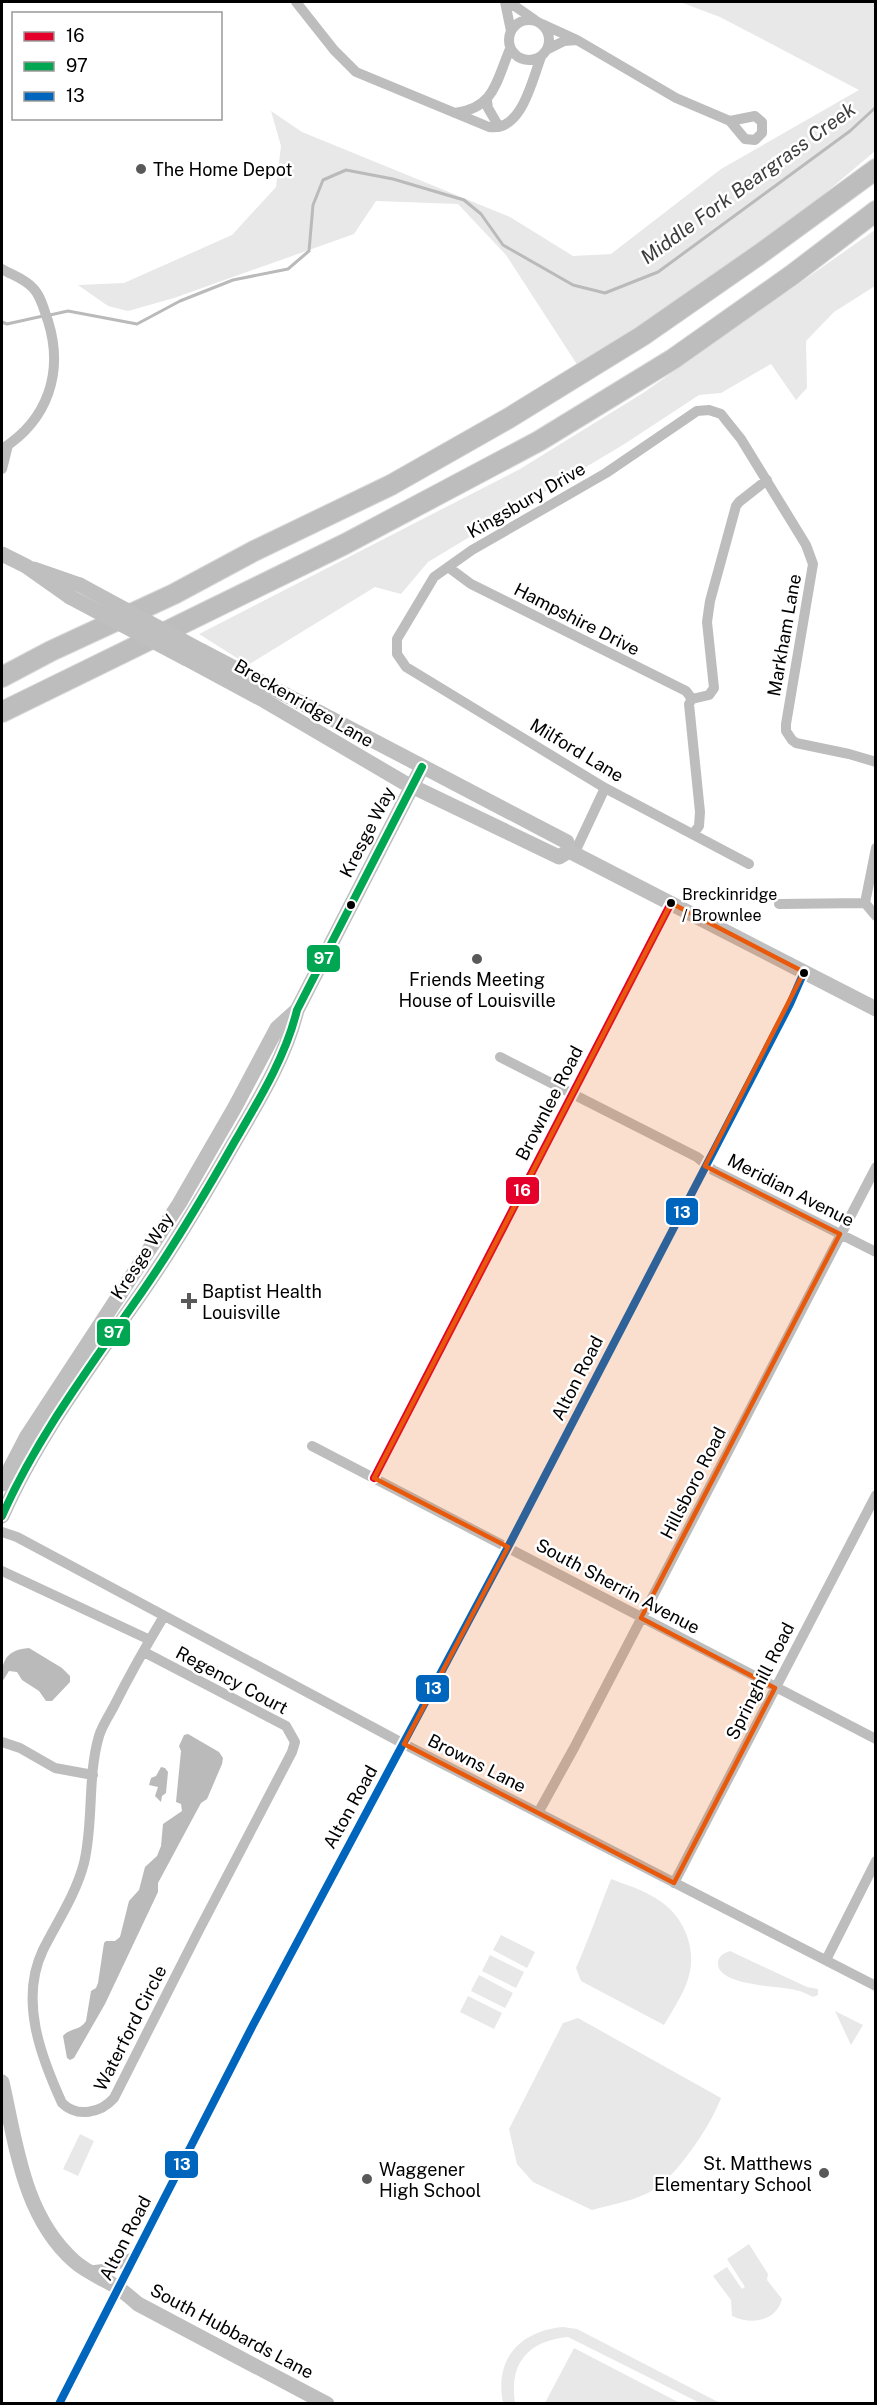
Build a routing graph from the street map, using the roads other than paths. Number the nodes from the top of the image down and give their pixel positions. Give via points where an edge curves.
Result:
1 (296, 2) edge
2 (505, 2) edge
3 (509, 2) edge
4 (538, 22) junction
5 (511, 31) junction
6 (577, 40) junction
7 (510, 49) junction
8 (544, 53) junction
9 (487, 101) junction
10 (454, 112) junction
11 (730, 121) dead end
12 (499, 127) junction
13 (876, 169) edge
14 (876, 211) edge
15 (2, 269) edge
16 (709, 410) joint
17 (5, 447) edge
18 (2, 469) edge
19 (766, 480) junction
20 (2, 554) edge
21 (26, 566) junction
22 (448, 567) junction
23 (397, 654) joint
24 (2, 677) edge
25 (692, 699) junction
26 (2, 712) edge
27 (876, 762) edge
28 (422, 767) junction
29 (412, 787) junction
30 (605, 788) junction
31 (693, 834) junction
32 (876, 848) edge
33 (571, 853) junction
34 (749, 864) dead end
35 (671, 903) junction
36 (865, 903) junction
37 (779, 904) dead end
38 (876, 916) edge
39 (804, 972) junction
40 (297, 1010) junction
41 (876, 1010) edge
42 (500, 1057) dead end
43 (573, 1093) junction
44 (706, 1164) junction
45 (876, 1167) edge
46 (840, 1234) junction
47 (876, 1252) edge
48 (312, 1446) dead end
49 (374, 1478) junction
50 (2, 1484) edge
51 (876, 1495) edge
52 (2, 1516) edge
53 (2, 1532) edge
54 (508, 1548) junction
55 (2, 1571) edge
56 (164, 1616) junction
57 (641, 1618) junction
58 (150, 1640) junction
59 (144, 1652) junction
60 (775, 1688) junction
61 (876, 1740) edge
62 (2, 1742) edge
63 (404, 1744) junction
64 (294, 1746) joint
65 (93, 1775) junction
66 (538, 1813) junction
67 (876, 1861) edge
68 (674, 1883) junction
69 (826, 1960) junction
70 (876, 1986) edge
71 (2, 2082) edge
72 (133, 2257) junction
73 (87, 2271) junction
74 (118, 2288) junction
75 (59, 2403) edge
76 (327, 2403) edge

1 - 10 street via 356,72
2 - 5 street
3 - 4 street
4 - 5 street via 523,20
4 - 6 street
4 - 8 street via 549,33
5 - 7 street
6 - 8 street via 564,41
6 - 11 street via 676,98
7 - 8 street via 520,59 534,60
7 - 9 street
8 - 12 street via 518,114
9 - 10 street via 478,108
9 - 12 street
10 - 12 street via 489,127
13 - 24 highway via 642,336 509,418 391,485
14 - 26 highway via 673,359 539,441 345,544
15 - 17 street via 34,288 55,345 49,393 40,412
16 - 19 street, Markham Lane via 721,414
16 - 22 street, Kingsbury Drive via 697,411 606,473
17 - 18 street
19 - 25 street via 739,502 732,517 707,622 714,688 709,695
19 - 27 street, Markham Lane via 806,545 813,564 786,731 796,743
20 - 21 street, Breckenridge Lane
21 - 28 street, Breckenridge Lane, bridge via 80,585
21 - 29 street, Breckenridge Lane, bridge via 70,597 265,701
22 - 23 street, Kingsbury Drive via 434,577 399,633
22 - 25 street, Hampshire Drive via 471,584 686,691
23 - 30 street, Milford Lane via 406,667
25 - 31 street via 688,711 700,820
28 - 29 street, Kresge Way
28 - 33 street, Breckenridge Lane via 567,842
29 - 33 street, Breckenridge Lane via 559,856
29 - 40 street, Kresge Way
30 - 31 street, Milford Lane
30 - 33 street
31 - 34 street, Milford Lane
32 - 36 street
33 - 35 street, Breckenridge Lane
35 - 39 street, Breckenridge Lane
35 - 43 street, Brownlee Road
36 - 37 street
36 - 38 street
39 - 41 street, Breckenridge Lane
39 - 44 street, Alton Road
40 - 50 street, Kresge Way via 277,1028 179,1204 27,1436
40 - 52 street, Kresge Way via 291,1036 207,1191 39,1444
42 - 43 street, Meridian Avenue
43 - 44 street, Meridian Avenue
43 - 49 street, Brownlee Road
44 - 46 street, Meridian Avenue
44 - 54 street, Alton Road
45 - 46 street, Hillsboro Road
46 - 47 street, Meridian Avenue
46 - 57 street, Hillsboro Road
48 - 49 street, South Sherrin Avenue
49 - 54 street, South Sherrin Avenue
51 - 60 street, Springhill Road
53 - 56 street, Browns Lane
54 - 57 street, South Sherrin Avenue
54 - 63 street, Alton Road
55 - 58 street
56 - 58 street, Waterford Circle
56 - 63 street, Browns Lane
57 - 60 street, South Sherrin Avenue
57 - 66 street, Hillsboro Road
58 - 59 street, Waterford Circle
59 - 64 street, Regency Court via 286,1726
59 - 65 street, Waterford Circle via 101,1731
60 - 61 street, South Sherrin Avenue
60 - 68 street, Springhill Road
62 - 65 street via 55,1768
63 - 66 street, Browns Lane
63 - 72 street, Alton Road
64 - 65 street, Waterford Circle via 114,2098 96,2112 68,2109 62,2103 40,2053 33,1994 43,1951 84,1863
66 - 68 street, Browns Lane
67 - 69 street
68 - 69 street, Browns Lane
69 - 70 street, Browns Lane
71 - 73 street, South Hubbards Lane via 24,2181 33,2203 60,2246
72 - 73 street via 111,2268
72 - 74 street, Alton Road
73 - 74 street, South Hubbards Lane
74 - 75 street, Alton Road
74 - 76 street, South Hubbards Lane via 138,2304

